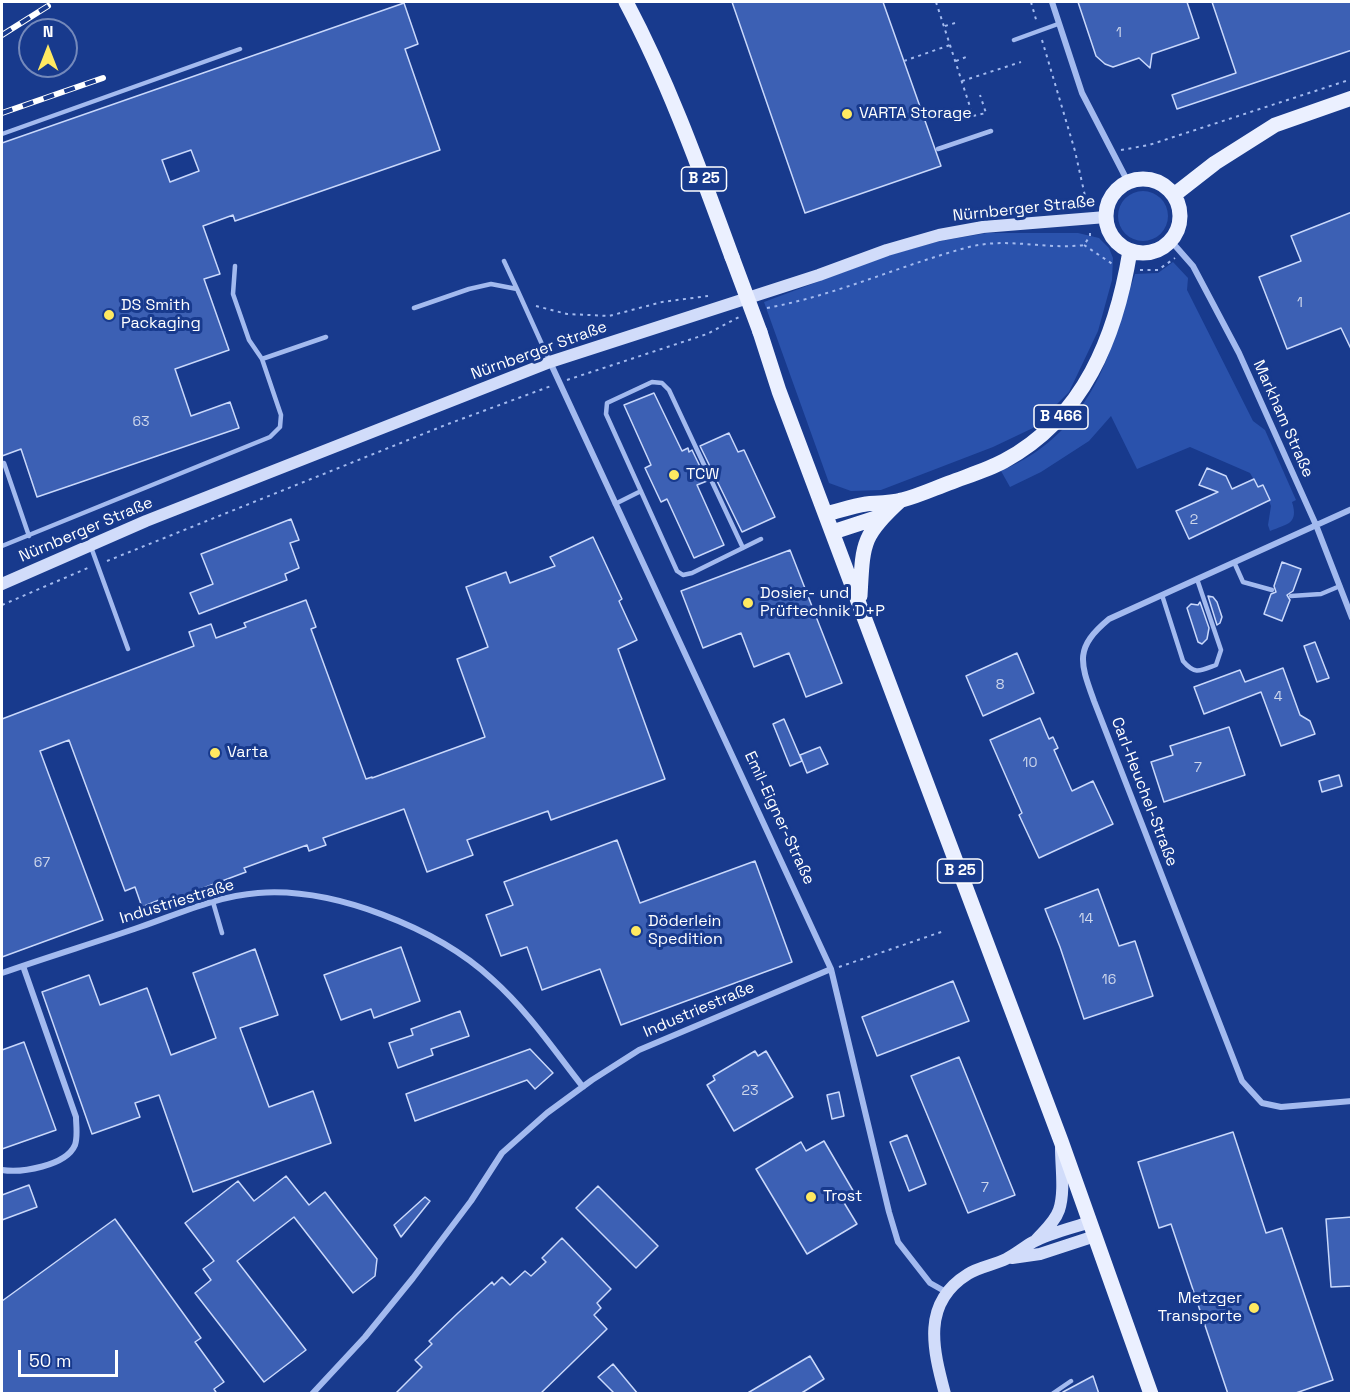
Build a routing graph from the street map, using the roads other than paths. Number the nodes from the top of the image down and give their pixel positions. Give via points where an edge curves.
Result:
1 (626, 2) edge
2 (1052, 2) edge
3 (1058, 24) junction
4 (1014, 40) dead end
5 (240, 49) dead end
6 (1352, 98) edge
7 (991, 131) dead end
8 (2, 134) edge
9 (938, 149) dead end
10 (1128, 182) junction
11 (1174, 195) junction
12 (1106, 217) junction
13 (1171, 241) junction
14 (1130, 250) junction
15 (504, 261) dead end
16 (235, 266) dead end
17 (517, 289) junction
18 (414, 308) dead end
19 (326, 337) dead end
20 (262, 359) junction
21 (550, 362) junction
22 (4, 463) dead end
23 (641, 491) junction
24 (901, 501) junction
25 (615, 504) junction
26 (1352, 509) edge
27 (826, 514) junction
28 (884, 516) junction
29 (1316, 525) junction
30 (833, 532) junction
31 (29, 536) junction
32 (762, 538) dead end
33 (91, 544) junction
34 (2, 546) edge
35 (743, 548) junction
36 (1234, 562) junction
37 (1197, 579) junction
38 (2, 584) edge
39 (1340, 586) junction
40 (1272, 591) dead end
41 (1162, 595) junction
42 (1291, 596) dead end
43 (859, 602) junction
44 (1352, 618) edge
45 (128, 649) dead end
46 (213, 902) junction
47 (222, 933) dead end
48 (23, 966) junction
49 (831, 969) junction
50 (2, 973) edge
51 (583, 1087) junction
52 (1352, 1101) edge
53 (1061, 1141) junction
54 (2, 1170) edge
55 (1092, 1229) junction
56 (1035, 1241) junction
57 (1005, 1259) junction
58 (946, 1292) junction
59 (1071, 1381) dead end
60 (312, 1394) edge
61 (945, 1394) edge
62 (1052, 1394) edge
63 (1150, 1394) edge

1 - 27 main road, B 25, bridge via 673,103
2 - 3 street
3 - 4 lane
3 - 10 street via 1082,93
5 - 8 lane
6 - 11 main road via 1275,125
7 - 9 lane
10 - 11 main road via 1153,180
10 - 12 main road via 1112,196
11 - 13 main road via 1180,218
12 - 14 main road via 1113,237
12 - 21 main road, Nürnberger Straße via 982,227 939,235
13 - 14 main road via 1152,252
13 - 29 street, Markham Straße via 1193,266 1239,353
14 - 24 main road, B 466 via 1121,294 1097,365 1062,416 1031,444 1004,461
15 - 17 lane
16 - 20 lane via 233,294 249,340
17 - 18 lane via 491,284
17 - 21 lane
19 - 20 lane
20 - 31 lane via 281,416 280,427 270,437
21 - 25 street, Emil-Eigner-Straße
21 - 33 main road, Nürnberger Straße
22 - 31 lane
23 - 25 lane
23 - 35 lane via 677,571 683,575
23 - 35 lane via 606,408 610,399 652,382 662,383 669,390
24 - 27 main road, B 466
24 - 28 main road, B 466
25 - 49 street, Emil-Eigner-Straße
26 - 29 street, Carl-Heuchel-Straße
27 - 30 main road, B 25
28 - 30 main road, B 466
28 - 43 main road, B 466 via 865,542
29 - 36 street, Carl-Heuchel-Straße
29 - 39 street, Markham Straße
30 - 43 main road, B 25
31 - 34 lane
32 - 35 lane
33 - 38 main road, Nürnberger Straße
33 - 45 lane
36 - 37 street, Carl-Heuchel-Straße
36 - 40 lane via 1243,582
37 - 41 street, Carl-Heuchel-Straße
37 - 41 lane via 1221,650 1216,665 1199,671 1190,669 1183,661
39 - 42 lane via 1321,594
39 - 44 street, Markham Straße
41 - 52 street, Carl-Heuchel-Straße via 1109,619 1092,633 1083,651 1083,671 1094,701 1242,1081 1262,1103 1281,1107
43 - 53 main road, B 25
46 - 47 lane
46 - 48 street, Industriestraße
46 - 51 street, Industriestraße via 282,892 360,907 406,924 450,947 491,978 523,1010
48 - 50 street, Industriestraße
48 - 54 street via 76,1116 77,1133 66,1156 37,1169
49 - 51 street, Industriestraße via 639,1050
49 - 58 street, Emil-Eigner-Straße via 898,1242 930,1282
51 - 60 street, Industriestraße via 502,1153 413,1278
53 - 55 main road, B 25
53 - 56 main road via 1059,1210
55 - 56 main road
55 - 57 main road via 1040,1254
55 - 63 main road, B 25
56 - 57 main road
57 - 58 main road via 968,1274
58 - 61 main road via 937,1312 934,1337
59 - 62 lane

